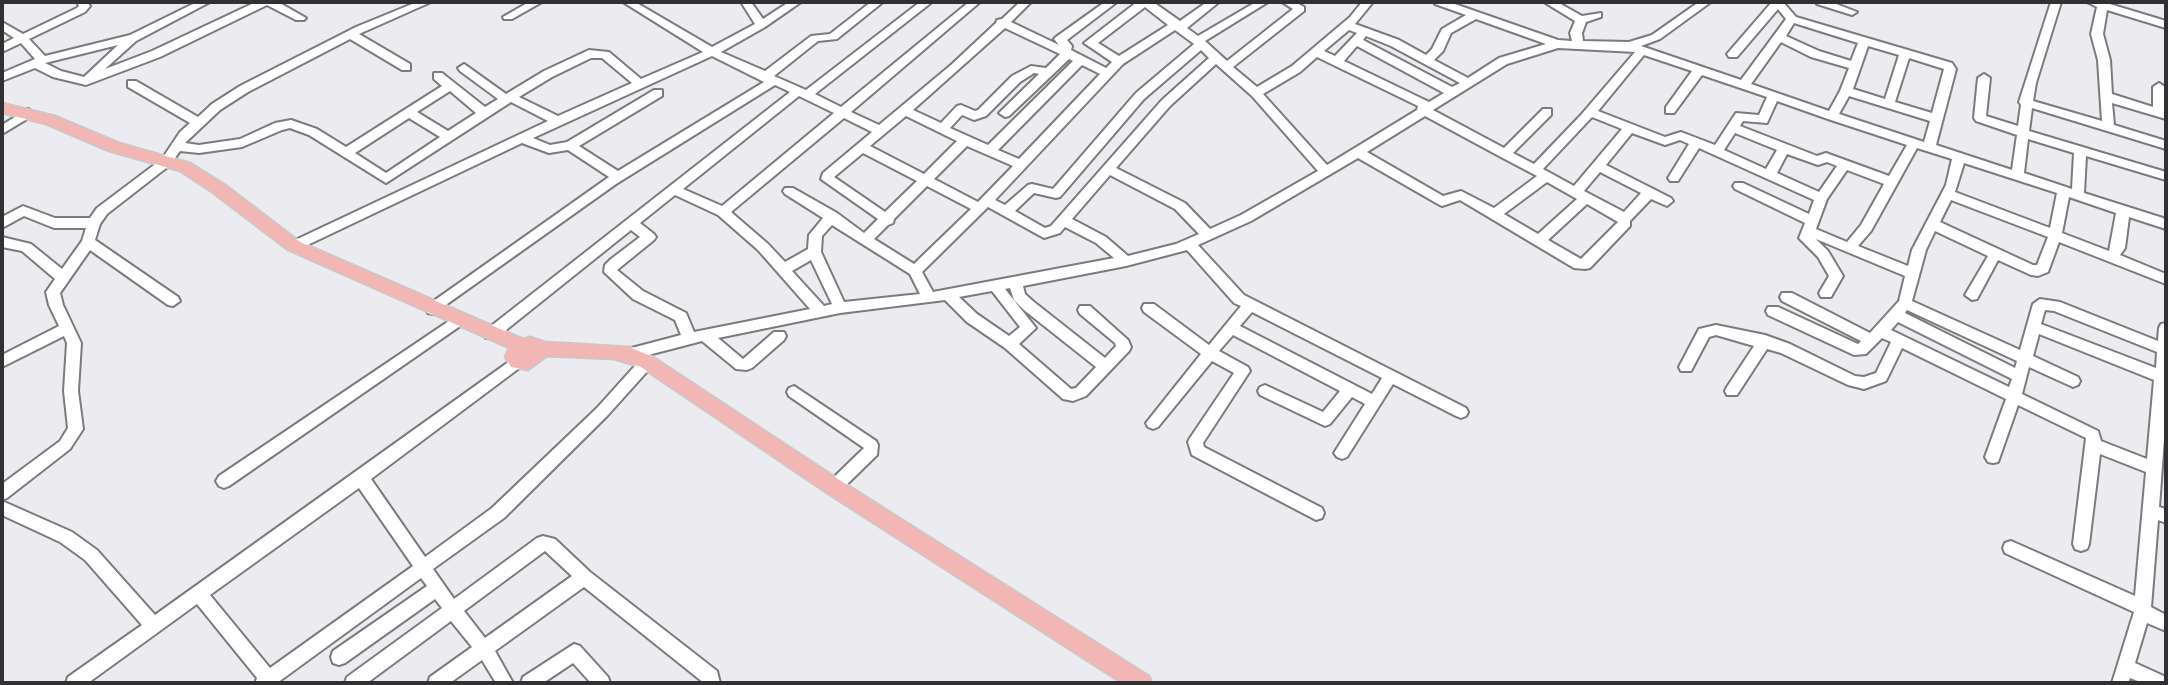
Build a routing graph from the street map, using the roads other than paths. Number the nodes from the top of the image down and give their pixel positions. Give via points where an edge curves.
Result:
1 (82, 2) edge
2 (205, 2) edge
3 (267, 2) edge
4 (426, 2) edge
5 (537, 2) edge
6 (628, 2) edge
7 (746, 2) edge
8 (796, 2) edge
9 (878, 2) edge
10 (927, 2) edge
11 (975, 2) edge
12 (1026, 2) edge
13 (1112, 2) edge
14 (1214, 2) edge
15 (1263, 2) edge
16 (1287, 2) edge
17 (1368, 2) edge
18 (1438, 2) edge
19 (1549, 2) edge
20 (1706, 2) edge
21 (1778, 2) edge
22 (1821, 2) edge
23 (2056, 2) edge
24 (1149, 3) edge
25 (2098, 3) edge
26 (410, 4) edge
27 (1852, 12) dead end
28 (1476, 15) junction
29 (1597, 15) dead end
30 (509, 17) dead end
31 (300, 18) dead end
32 (1793, 19) junction
33 (1581, 20) junction
34 (1001, 22) junction
35 (2, 25) edge
36 (761, 25) junction
37 (1347, 25) junction
38 (2166, 25) edge
39 (1178, 26) junction
40 (1365, 31) junction
41 (350, 34) junction
42 (134, 37) junction
43 (1779, 37) junction
44 (22, 38) junction
45 (1356, 41) junction
46 (1864, 41) junction
47 (1199, 43) junction
48 (1557, 44) junction
49 (1578, 44) junction
50 (2, 48) edge
51 (1636, 48) junction
52 (712, 52) junction
53 (1316, 52) junction
54 (1065, 53) junction
55 (1905, 53) junction
56 (1733, 54) dead end
57 (1427, 60) junction
58 (39, 61) junction
59 (1079, 61) junction
60 (1119, 61) junction
61 (1221, 62) junction
62 (1336, 62) junction
63 (1856, 66) junction
64 (406, 67) dead end
65 (464, 68) dead end
66 (1699, 70) junction
67 (1046, 72) junction
68 (1107, 73) junction
69 (438, 76) dead end
70 (2, 77) edge
71 (1984, 78) dead end
72 (768, 80) junction
73 (86, 81) junction
74 (1467, 82) junction
75 (132, 84) dead end
76 (640, 84) junction
77 (1744, 85) junction
78 (450, 86) junction
79 (2159, 87) dead end
80 (1450, 91) junction
81 (1846, 91) junction
82 (658, 93) dead end
83 (1256, 93) junction
84 (803, 94) junction
85 (1773, 96) junction
86 (2106, 97) junction
87 (508, 98) junction
88 (2025, 102) junction
89 (1889, 104) junction
90 (1425, 107) junction
91 (2, 108) edge
92 (1670, 110) dead end
93 (905, 111) junction
94 (408, 112) junction
95 (842, 112) junction
96 (1546, 112) dead end
97 (1590, 112) junction
98 (28, 113) junction
99 (484, 113) junction
100 (1005, 113) dead end
101 (2163, 114) edge
102 (1832, 116) junction
103 (1937, 119) junction
104 (558, 121) junction
105 (198, 122) junction
106 (1630, 127) junction
107 (2108, 127) junction
108 (1733, 128) junction
109 (942, 129) junction
110 (2, 130) edge
111 (881, 131) junction
112 (2022, 132) junction
113 (449, 137) junction
114 (522, 138) junction
115 (965, 140) junction
116 (1697, 142) junction
117 (1913, 142) junction
118 (2166, 145) edge
119 (177, 146) junction
120 (570, 146) junction
121 (862, 147) junction
122 (1784, 147) junction
123 (1929, 148) junction
124 (1717, 150) junction
125 (2080, 150) junction
126 (990, 151) junction
127 (346, 152) junction
128 (1357, 152) junction
129 (1505, 154) junction
130 (1959, 157) junction
131 (166, 162) junction
132 (1845, 164) junction
133 (1021, 165) junction
134 (1598, 166) junction
135 (1108, 169) junction
136 (1326, 172) junction
137 (1540, 173) junction
138 (1769, 176) junction
139 (2017, 176) junction
140 (2166, 176) edge
141 (618, 177) junction
142 (1674, 178) dead end
143 (926, 180) junction
144 (1893, 183) junction
145 (1739, 186) dead end
146 (673, 189) junction
147 (789, 191) dead end
148 (1650, 192) junction
149 (2071, 193) junction
150 (1948, 194) junction
151 (1581, 195) junction
152 (1821, 198) junction
153 (1667, 201) dead end
154 (983, 204) junction
155 (2123, 210) junction
156 (723, 212) junction
157 (1006, 212) junction
158 (1494, 215) junction
159 (832, 216) junction
160 (888, 219) junction
161 (1064, 219) junction
162 (1624, 220) junction
163 (2, 223) edge
164 (94, 223) junction
165 (631, 223) junction
166 (1932, 224) junction
167 (2166, 224) edge
168 (1810, 226) junction
169 (1208, 235) junction
170 (2054, 236) junction
171 (865, 240) junction
172 (1539, 241) junction
173 (88, 242) junction
174 (2, 243) edge
175 (1189, 243) junction
176 (294, 246) junction
177 (1850, 247) junction
178 (814, 252) junction
179 (1996, 253) junction
180 (2112, 257) junction
181 (1126, 261) junction
182 (784, 269) junction
183 (915, 271) junction
184 (1911, 273) junction
185 (62, 277) junction
186 (2166, 279) edge
187 (1015, 282) junction
188 (995, 286) junction
189 (1826, 293) dead end
190 (947, 294) junction
191 (1972, 295) dead end
192 (1787, 297) dead end
193 (929, 298) junction
194 (173, 301) dead end
195 (1250, 304) junction
196 (840, 308) junction
197 (1149, 308) dead end
198 (433, 309) junction
199 (1900, 309) junction
200 (1085, 310) dead end
201 (1773, 311) dead end
202 (821, 312) junction
203 (458, 320) junction
204 (2034, 326) junction
205 (1231, 327) junction
206 (67, 328) junction
207 (2166, 328) edge
208 (491, 334) junction
209 (705, 335) junction
210 (1876, 335) junction
211 (779, 336) dead end
212 (689, 338) junction
213 (1899, 340) junction
214 (1765, 341) junction
215 (1010, 344) junction
216 (2165, 350) edge
217 (526, 352) junction
218 (1210, 352) junction
219 (638, 358) junction
220 (2025, 359) junction
221 (2, 361) edge
222 (1105, 366) junction
223 (1686, 368) dead end
224 (2161, 376) junction
225 (1390, 377) junction
226 (2020, 377) junction
227 (2073, 381) dead end
228 (1350, 389) junction
229 (1265, 391) dead end
230 (1732, 391) dead end
231 (794, 392) dead end
232 (2014, 397) junction
233 (1373, 401) junction
234 (1461, 412) dead end
235 (1153, 423) dead end
236 (2094, 445) junction
237 (1342, 453) dead end
238 (1993, 457) dead end
239 (2153, 468) junction
240 (361, 478) junction
241 (224, 481) dead end
242 (834, 487) junction
243 (2, 504) edge
244 (2149, 510) junction
245 (1316, 513) dead end
246 (2166, 516) edge
247 (2081, 544) dead end
248 (2011, 548) dead end
249 (423, 567) junction
250 (584, 577) junction
251 (438, 588) junction
252 (198, 593) junction
253 (452, 609) junction
254 (2143, 610) junction
255 (2166, 623) edge
256 (153, 625) junction
257 (484, 649) junction
258 (339, 657) dead end
259 (2122, 676) edge
260 (1127, 680) edge
261 (265, 681) edge
262 (74, 683) edge
263 (353, 683) edge
264 (436, 683) edge
265 (505, 683) edge
266 (529, 683) edge
267 (602, 683) edge
268 (712, 683) edge
269 (2161, 683) edge

1 - 44 street via 81,10
2 - 42 street
3 - 31 street
3 - 73 street
4 - 26 street
5 - 30 street
6 - 52 street
7 - 36 street
8 - 36 street
9 - 72 street via 833,37 815,37
10 - 84 street
11 - 95 street
12 - 34 street
13 - 54 street via 1061,37
14 - 39 street
15 - 47 street
16 - 61 street via 1300,9
17 - 37 street
18 - 28 street
19 - 33 street
20 - 51 street
21 - 32 street
21 - 56 street
22 - 27 street
23 - 88 street
24 - 39 street
24 - 60 street via 1090,43
25 - 38 street
25 - 86 street via 2097,34
26 - 41 street
28 - 48 street
28 - 57 street via 1446,31
29 - 33 street
32 - 43 street
32 - 46 street
33 - 49 street
34 - 54 street
34 - 93 street
35 - 44 street
36 - 52 street
37 - 40 street
37 - 53 street
39 - 47 street
39 - 60 street
40 - 45 street
40 - 57 street
41 - 64 street
41 - 105 street via 244,89
42 - 58 street
42 - 73 street
43 - 63 street
43 - 77 street
44 - 50 street
44 - 58 street
45 - 62 street
45 - 80 street
46 - 55 street
46 - 63 street
47 - 61 street
47 - 157 street via 1140,96 1056,194 1032,188
48 - 49 street
48 - 74 street via 1503,61
49 - 51 street
51 - 66 street
51 - 97 street
52 - 72 street
52 - 76 street
53 - 62 street
53 - 83 street
54 - 59 street
54 - 67 street
55 - 89 street
55 - 103 street via 1950,69
57 - 74 street
58 - 70 street
58 - 73 street via 57,74
59 - 68 street
59 - 126 street
60 - 68 street
61 - 83 street
61 - 135 street via 1166,103
62 - 90 street
63 - 81 street
65 - 87 street
66 - 77 street
66 - 92 street
67 - 100 street
67 - 109 street via 1031,70 982,113 974,116 961,109
68 - 133 street
69 - 78 street
71 - 112 street via 1980,118
72 - 84 street
72 - 141 street
74 - 80 street
75 - 105 street
76 - 87 street via 597,52 575,59
76 - 104 street
77 - 85 street
78 - 94 street
78 - 99 street
79 - 101 street
80 - 90 street
81 - 89 street
81 - 102 street
82 - 120 street
83 - 136 street
84 - 95 street
84 - 146 street
85 - 102 street
85 - 108 street via 1763,120 1742,115
86 - 101 street
86 - 107 street
87 - 99 street
87 - 104 street
88 - 107 street
88 - 112 street
89 - 103 street
90 - 128 street
90 - 129 street
91 - 98 main road
93 - 109 street
93 - 111 street
94 - 113 street
94 - 127 street
95 - 111 street
95 - 156 street
96 - 129 street
97 - 106 street
97 - 137 street
98 - 110 street
98 - 131 main road
99 - 113 street
102 - 117 street
103 - 123 street
104 - 114 street
105 - 119 street
106 - 116 street via 1665,141 1679,136
106 - 134 street
107 - 118 street
108 - 122 street
108 - 124 street
109 - 115 street
111 - 121 street
112 - 125 street
112 - 139 street
113 - 127 street via 386,179
114 - 120 street via 549,149
114 - 176 street
115 - 126 street
115 - 143 street
116 - 124 street
116 - 142 street
117 - 123 street
117 - 144 street
119 - 127 street via 199,149 242,144 291,124
119 - 131 street
120 - 141 street
121 - 143 street
121 - 160 street via 827,179
122 - 132 street via 1818,161 1825,157
122 - 138 street
123 - 130 street
124 - 138 street via 1719,155
125 - 140 street
125 - 149 street
126 - 133 street
128 - 136 street
128 - 158 street via 1442,201 1461,195
129 - 137 street
130 - 139 street
130 - 150 street
131 - 164 street via 102,211
131 - 176 main road via 201,176
132 - 144 street
132 - 152 street
133 - 154 street
134 - 148 street
134 - 151 street
135 - 161 street
135 - 169 street via 1180,206
136 - 169 street
137 - 151 street
137 - 158 street
138 - 152 street
139 - 149 street
141 - 198 street
143 - 154 street
143 - 160 street
144 - 177 street
145 - 168 street
146 - 156 street
146 - 165 street
147 - 159 street
148 - 153 street
148 - 162 street
149 - 155 street
149 - 170 street
150 - 166 street
150 - 170 street
151 - 162 street
151 - 172 street
152 - 168 street
154 - 157 street
154 - 183 street
155 - 167 street
155 - 180 street via 2118,248
156 - 182 street
157 - 161 street via 1044,233 1055,230
158 - 172 street
159 - 171 street
159 - 178 street via 816,235
160 - 171 street
161 - 181 street
162 - 172 street via 1581,265
163 - 164 street via 23,211 54,223
164 - 173 street
165 - 208 street
165 - 212 street via 649,237 611,272 638,295 681,317
166 - 179 street
166 - 184 street
168 - 177 street
168 - 189 street via 1806,241 1823,254 1836,276
169 - 175 street
170 - 179 street via 2038,271
170 - 180 street
171 - 183 street
173 - 185 street
173 - 194 street
174 - 185 street via 26,247
175 - 181 street
175 - 195 street via 1231,292
176 - 198 main road
177 - 184 street
178 - 182 street
178 - 196 street
179 - 191 street
180 - 186 street
181 - 187 street
182 - 202 street
183 - 193 street
184 - 199 street
185 - 206 street via 53,292
187 - 188 street
187 - 222 street via 1019,296 1029,306
188 - 190 street
188 - 215 street via 1029,328
190 - 193 street
190 - 215 street
192 - 210 street
193 - 196 street
195 - 205 street
195 - 225 street
196 - 202 street
197 - 218 street
198 - 203 main road
199 - 210 street
199 - 220 street
199 - 226 street
200 - 222 street via 1124,344
201 - 210 street via 1854,349 1861,350
202 - 209 street
203 - 208 main road
203 - 241 street
204 - 216 street via 2040,304 2045,303
204 - 220 street
204 - 224 street
205 - 218 street
205 - 228 street
206 - 221 street
206 - 243 street via 74,343 71,391 76,429
207 - 216 street
208 - 217 main road
209 - 211 street via 741,365
209 - 212 street
210 - 213 street
212 - 219 street
213 - 214 street via 1881,377 1864,383
213 - 232 street
214 - 223 street via 1710,330
214 - 230 street
215 - 222 street via 1068,395 1081,392
216 - 224 street
217 - 219 main road
217 - 240 street
218 - 235 street
218 - 245 street via 1243,372 1195,442 1197,451
219 - 242 main road
219 - 249 street via 602,412 498,513
220 - 226 street
220 - 227 street
224 - 239 street
225 - 233 street
225 - 234 street
226 - 232 street
228 - 229 street via 1325,420
228 - 233 street
231 - 242 street via 871,445 872,451
232 - 236 street via 2093,435
232 - 238 street
233 - 237 street
236 - 239 street
236 - 247 street
239 - 244 street
240 - 249 street
240 - 252 street
242 - 260 main road
243 - 256 street via 66,537 90,555
244 - 246 street
244 - 254 street
248 - 254 street
249 - 251 street
249 - 261 street
250 - 253 street via 543,543
250 - 257 street
250 - 268 street via 711,677
251 - 253 street
251 - 258 street
252 - 256 street
252 - 261 street
253 - 257 street
253 - 263 street
254 - 255 street
254 - 259 street
256 - 262 street
257 - 264 street
257 - 265 street
259 - 269 street via 2132,670
266 - 267 street via 574,652

